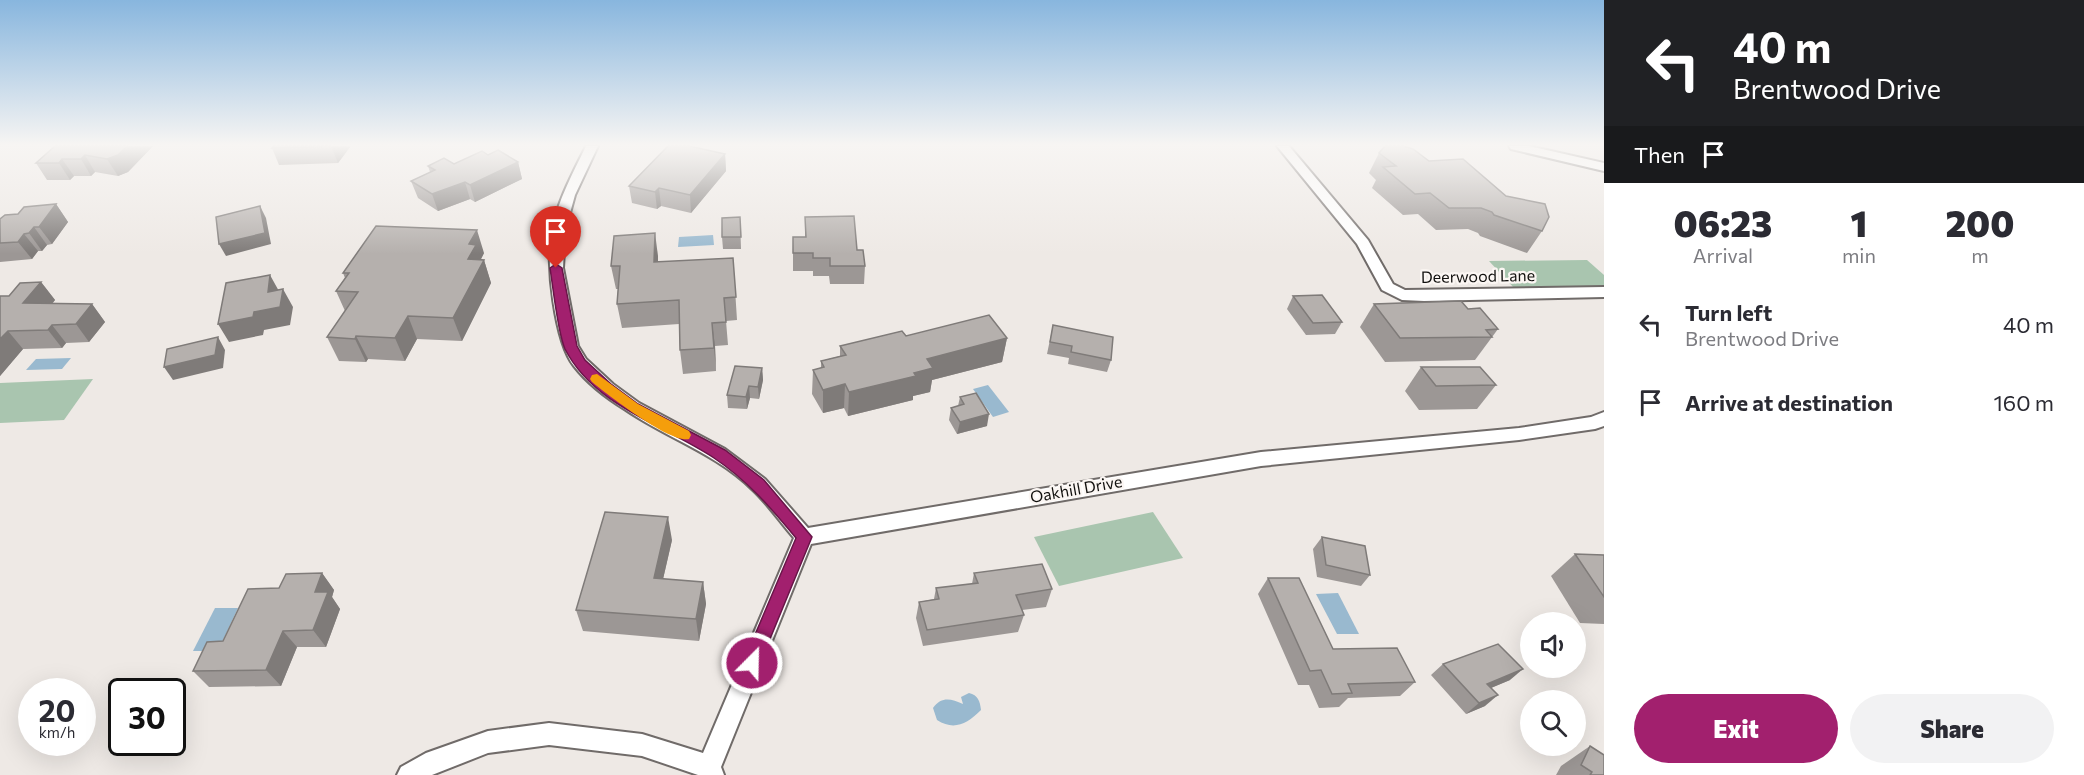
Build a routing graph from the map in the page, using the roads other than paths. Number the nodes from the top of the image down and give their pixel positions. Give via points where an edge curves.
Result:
1 (575, 182) edge
2 (1313, 182) edge
3 (1604, 292) edge
4 (1604, 418) edge
5 (804, 537) junction
6 (710, 771) edge
7 (409, 775) edge

1 - 5 street via 558,231 556,268 570,346 580,363 633,407 719,454 759,484
2 - 3 street, Deerwood Lane via 1363,243 1388,287 1402,295
4 - 5 street, Oakhill Drive via 1595,423 1519,434 1261,459
5 - 6 street
6 - 7 street via 642,745 549,734 488,742 434,761

